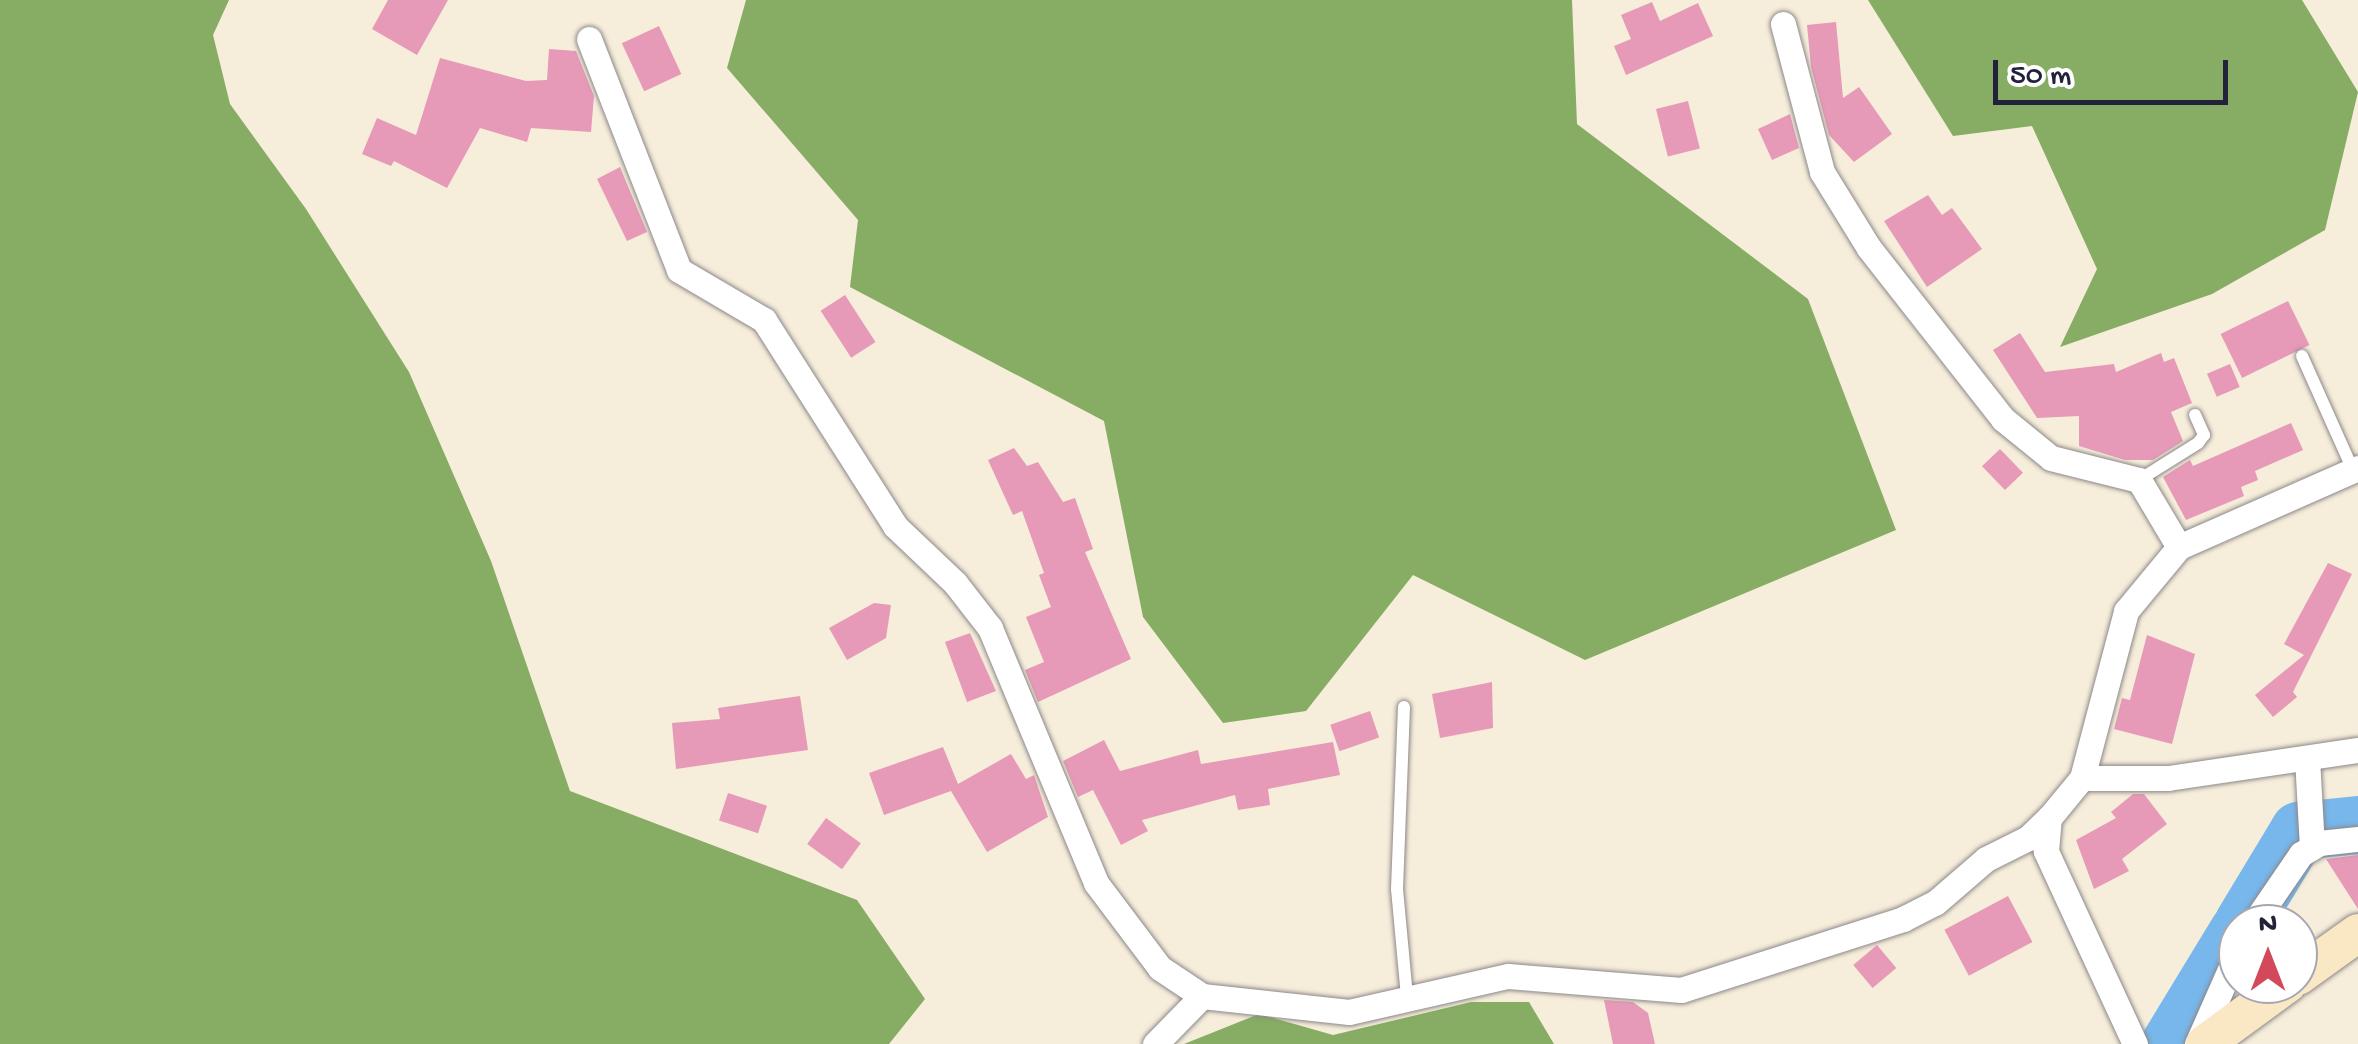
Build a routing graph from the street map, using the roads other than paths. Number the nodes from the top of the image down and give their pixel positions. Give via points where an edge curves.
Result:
1 (1783, 24) dead end
2 (590, 39) dead end
3 (2302, 356) dead end
4 (2194, 415) dead end
5 (2356, 469) edge
6 (2139, 480) junction
7 (2179, 548) junction
8 (1404, 707) dead end
9 (2358, 750) edge
10 (2308, 758) junction
11 (2082, 778) junction
12 (2049, 818) junction
13 (2358, 839) edge
14 (2312, 847) junction
15 (2268, 904) edge
16 (2358, 933) edge
17 (2318, 962) edge
18 (2218, 995) edge
19 (1202, 996) junction
20 (1407, 996) junction
21 (2260, 1004) edge
22 (1155, 1044) edge
23 (2135, 1044) edge
24 (2196, 1044) edge
25 (2205, 1044) edge

1 - 6 street via 1822,172 1869,248 2003,420 2051,458
2 - 19 street via 679,270 764,320 895,526 956,583 990,628 1096,883 1160,968
3 - 5 lane
4 - 6 lane via 2204,434 2198,444
5 - 7 street
6 - 7 street
7 - 11 street via 2126,611
8 - 20 lane via 1398,889
9 - 10 street
10 - 11 street via 2168,778
10 - 14 street
11 - 12 street
12 - 20 street via 2028,838 1986,858 1935,904 1904,919 1681,990 1508,976
12 - 23 street via 2046,851
13 - 14 street
14 - 15 street
16 - 17 street
18 - 24 street
19 - 20 street via 1348,1012
19 - 22 street
21 - 25 street

